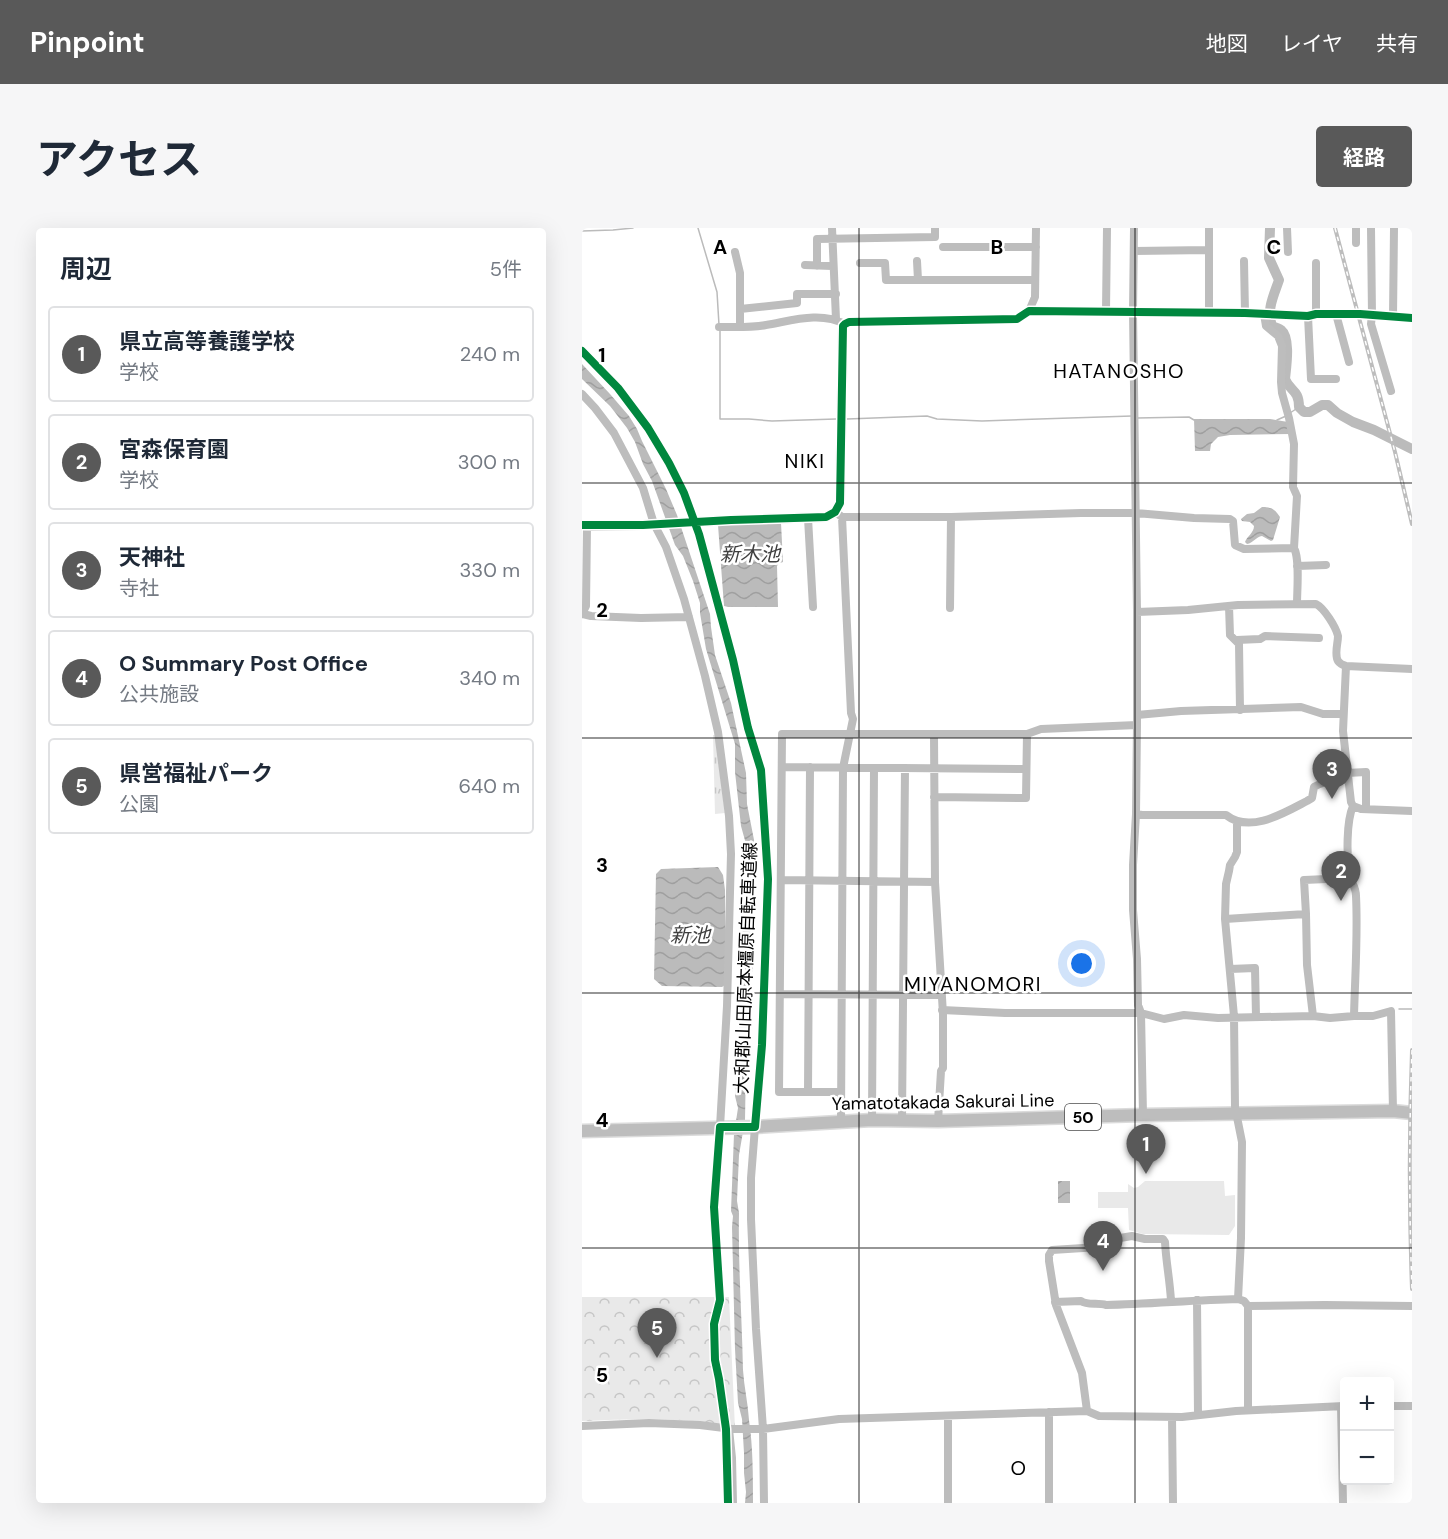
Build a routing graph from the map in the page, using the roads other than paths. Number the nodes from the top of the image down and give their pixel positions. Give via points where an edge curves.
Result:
1 (831, 228) edge
2 (935, 228) edge
3 (1036, 228) edge
4 (1107, 228) edge
5 (1134, 228) edge
6 (1209, 228) edge
7 (1287, 228) edge
8 (1356, 228) edge
9 (1371, 228) edge
10 (1394, 228) edge
11 (831, 238) junction
12 (1356, 243) dead end
13 (943, 247) dead end
14 (1036, 247) junction
15 (1209, 250) junction
16 (1134, 251) junction
17 (735, 252) dead end
18 (1288, 252) dead end
19 (917, 261) dead end
20 (1244, 261) dead end
21 (1316, 263) dead end
22 (860, 264) dead end
23 (805, 265) dead end
24 (817, 266) junction
25 (832, 266) junction
26 (918, 280) junction
27 (1035, 280) junction
28 (836, 294) junction
29 (740, 309) junction
30 (1029, 311) junction
31 (1106, 311) junction
32 (1133, 312) junction
33 (1209, 312) junction
34 (1245, 313) junction
35 (1268, 314) junction
36 (1336, 314) junction
37 (1312, 315) junction
38 (1372, 315) junction
39 (1393, 317) junction
40 (1412, 318) edge
41 (841, 323) junction
42 (719, 327) dead end
43 (740, 327) junction
44 (1349, 362) dead end
45 (1336, 379) dead end
46 (1391, 391) dead end
47 (582, 394) edge
48 (1136, 513) junction
49 (839, 515) junction
50 (951, 517) junction
51 (808, 518) junction
52 (656, 524) junction
53 (585, 526) edge
54 (1294, 548) junction
55 (1297, 566) junction
56 (1326, 566) dead end
57 (1297, 604) junction
58 (1229, 606) junction
59 (813, 607) dead end
60 (950, 608) dead end
61 (1137, 612) junction
62 (583, 614) edge
63 (689, 617) junction
64 (1319, 638) dead end
65 (1237, 640) junction
66 (1346, 666) junction
67 (1412, 669) edge
68 (1240, 710) junction
69 (1342, 714) junction
70 (1137, 715) junction
71 (1137, 725) junction
72 (850, 734) junction
73 (934, 734) junction
74 (1027, 734) junction
75 (782, 767) junction
76 (810, 767) junction
77 (843, 768) junction
78 (874, 768) junction
79 (905, 768) junction
80 (933, 768) junction
81 (1026, 769) junction
82 (1348, 777) junction
83 (934, 797) junction
84 (1353, 806) junction
85 (1366, 809) junction
86 (1412, 811) edge
87 (1136, 814) junction
88 (1237, 822) junction
89 (1350, 878) junction
90 (781, 880) junction
91 (810, 881) junction
92 (842, 881) junction
93 (874, 881) junction
94 (904, 882) junction
95 (935, 882) junction
96 (1306, 914) junction
97 (1225, 919) junction
98 (1230, 969) junction
99 (780, 994) junction
100 (809, 994) junction
101 (841, 994) junction
102 (873, 994) junction
103 (903, 995) junction
104 (941, 995) junction
105 (942, 1010) junction
106 (1141, 1013) junction
107 (1234, 1016) junction
108 (1313, 1016) junction
109 (1354, 1016) junction
110 (1256, 1017) junction
111 (808, 1092) junction
112 (840, 1092) junction
113 (1393, 1112) junction
114 (1238, 1113) junction
115 (1412, 1113) edge
116 (1143, 1115) junction
117 (872, 1120) junction
118 (841, 1121) junction
119 (902, 1121) junction
120 (938, 1121) junction
121 (722, 1127) junction
122 (753, 1127) junction
123 (582, 1131) edge
124 (1238, 1299) junction
125 (1197, 1300) junction
126 (1171, 1301) junction
127 (1055, 1302) junction
128 (1248, 1306) junction
129 (1412, 1306) edge
130 (1340, 1406) edge
131 (1394, 1406) edge
132 (1412, 1406) edge
133 (1248, 1410) junction
134 (1087, 1411) junction
135 (1048, 1412) junction
136 (1198, 1415) junction
137 (948, 1416) junction
138 (1172, 1416) junction
139 (582, 1426) edge
140 (730, 1429) junction
141 (761, 1429) junction
142 (1343, 1431) edge
143 (733, 1503) edge
144 (764, 1503) edge
145 (948, 1503) edge
146 (1049, 1503) edge
147 (1173, 1503) edge
148 (1343, 1503) edge

1 - 11 street
2 - 11 street via 935,237
3 - 14 street
4 - 31 street
5 - 16 street
6 - 15 street
7 - 18 street
8 - 12 street
9 - 38 street
10 - 39 street
11 - 24 street via 817,239
11 - 25 street
13 - 14 street
14 - 27 street
15 - 16 street
15 - 33 street
16 - 32 street
17 - 29 street via 740,273
19 - 26 street
20 - 34 street
21 - 37 street
22 - 26 street via 885,263 886,280
23 - 24 street
24 - 25 street
25 - 28 street
26 - 27 street
27 - 30 street via 1035,297
28 - 29 street via 797,294 797,303
28 - 41 street
29 - 43 street
30 - 31 street
30 - 41 street via 1017,319
31 - 32 street
32 - 33 street
32 - 48 street
33 - 34 street
34 - 35 street
35 - 37 street
35 - 54 street via 1266,326 1278,336 1282,346 1282,393 1294,444
36 - 37 street
36 - 38 street
36 - 44 street
37 - 45 street via 1311,379
38 - 39 street
38 - 46 street via 1371,324
39 - 40 street
41 - 43 street via 802,318
41 - 49 street
42 - 43 street
47 - 52 street via 614,433 643,488
48 - 50 street
48 - 54 street via 1230,519 1239,548
48 - 61 street
49 - 50 street
49 - 51 street
49 - 72 street via 853,719
50 - 60 street
51 - 52 street
51 - 59 street
52 - 53 street
52 - 63 street
53 - 62 street
54 - 55 street
55 - 56 street
55 - 57 street
57 - 58 street
57 - 66 street via 1316,604 1323,609 1338,637 1337,660
58 - 61 street
58 - 65 street via 1230,635
61 - 70 street
62 - 63 street
63 - 121 street via 718,732 731,855
64 - 65 street via 1265,636
65 - 68 street
66 - 67 street
66 - 69 street
68 - 69 street via 1301,707 1323,714
68 - 70 street
69 - 82 street
70 - 71 street
71 - 74 street via 1041,729
71 - 87 street
72 - 73 street
72 - 75 street via 782,734
72 - 77 street
73 - 74 street
73 - 80 street
74 - 81 street
75 - 76 street
75 - 90 street
76 - 77 street
76 - 91 street
77 - 78 street
77 - 92 street
78 - 79 street
78 - 93 street
79 - 80 street
79 - 94 street
80 - 81 street
80 - 83 street
81 - 83 street via 1026,798
82 - 84 street
82 - 85 street via 1366,772
82 - 88 street via 1319,784 1314,787 1312,798 1269,819
83 - 95 street
84 - 85 street
84 - 89 street via 1348,825
85 - 86 street
87 - 88 street via 1227,815
87 - 106 street via 1133,910
88 - 97 street via 1237,852 1230,865
89 - 96 street via 1304,880
89 - 109 street via 1356,893
90 - 91 street
90 - 99 street
91 - 92 street
91 - 100 street
92 - 93 street
92 - 101 street
93 - 94 street
93 - 102 street
94 - 95 street
94 - 103 street
95 - 104 street
96 - 97 street
96 - 108 street
97 - 98 street
98 - 107 street
98 - 110 street via 1255,968
99 - 100 street
99 - 111 street via 779,1092
100 - 101 street
100 - 111 street
101 - 102 street
101 - 112 street
102 - 103 street
102 - 117 street
103 - 104 street
103 - 119 street
104 - 105 street
105 - 106 street
105 - 120 street via 943,1068
106 - 107 street via 1164,1019 1184,1015
106 - 116 street
107 - 110 street
107 - 114 street
108 - 109 street
108 - 110 street
109 - 113 street via 1391,1011
111 - 112 street
112 - 118 street
113 - 114 main road, Yamatotakada Sakurai Line / 50
113 - 115 main road, Yamatotakada Sakurai Line / 50
114 - 116 main road, Yamatotakada Sakurai Line / 50
114 - 124 street via 1242,1142
116 - 120 main road, Yamatotakada Sakurai Line / 50
117 - 118 main road, Yamatotakada Sakurai Line / 50
117 - 119 main road, Yamatotakada Sakurai Line / 50
118 - 122 main road, Yamatotakada Sakurai Line / 50
119 - 120 main road, Yamatotakada Sakurai Line / 50
121 - 122 main road, Yamatotakada Sakurai Line / 50
121 - 123 main road, Yamatotakada Sakurai Line / 50
122 - 141 street via 751,1219
124 - 125 street
124 - 128 street
125 - 126 street
125 - 136 street
126 - 127 street via 1115,1305
126 - 127 street via 1165,1242 1132,1236 1102,1240 1099,1247 1052,1250 1049,1261
127 - 134 street via 1082,1373
128 - 129 street
128 - 133 street
130 - 133 street
131 - 132 street
133 - 136 street
134 - 135 street
134 - 138 street via 1099,1416
135 - 137 street
135 - 146 street
136 - 138 street
137 - 141 street via 839,1419
137 - 145 street
138 - 147 street
139 - 140 street via 649,1423
140 - 141 street
140 - 143 street
141 - 144 street
142 - 148 street

